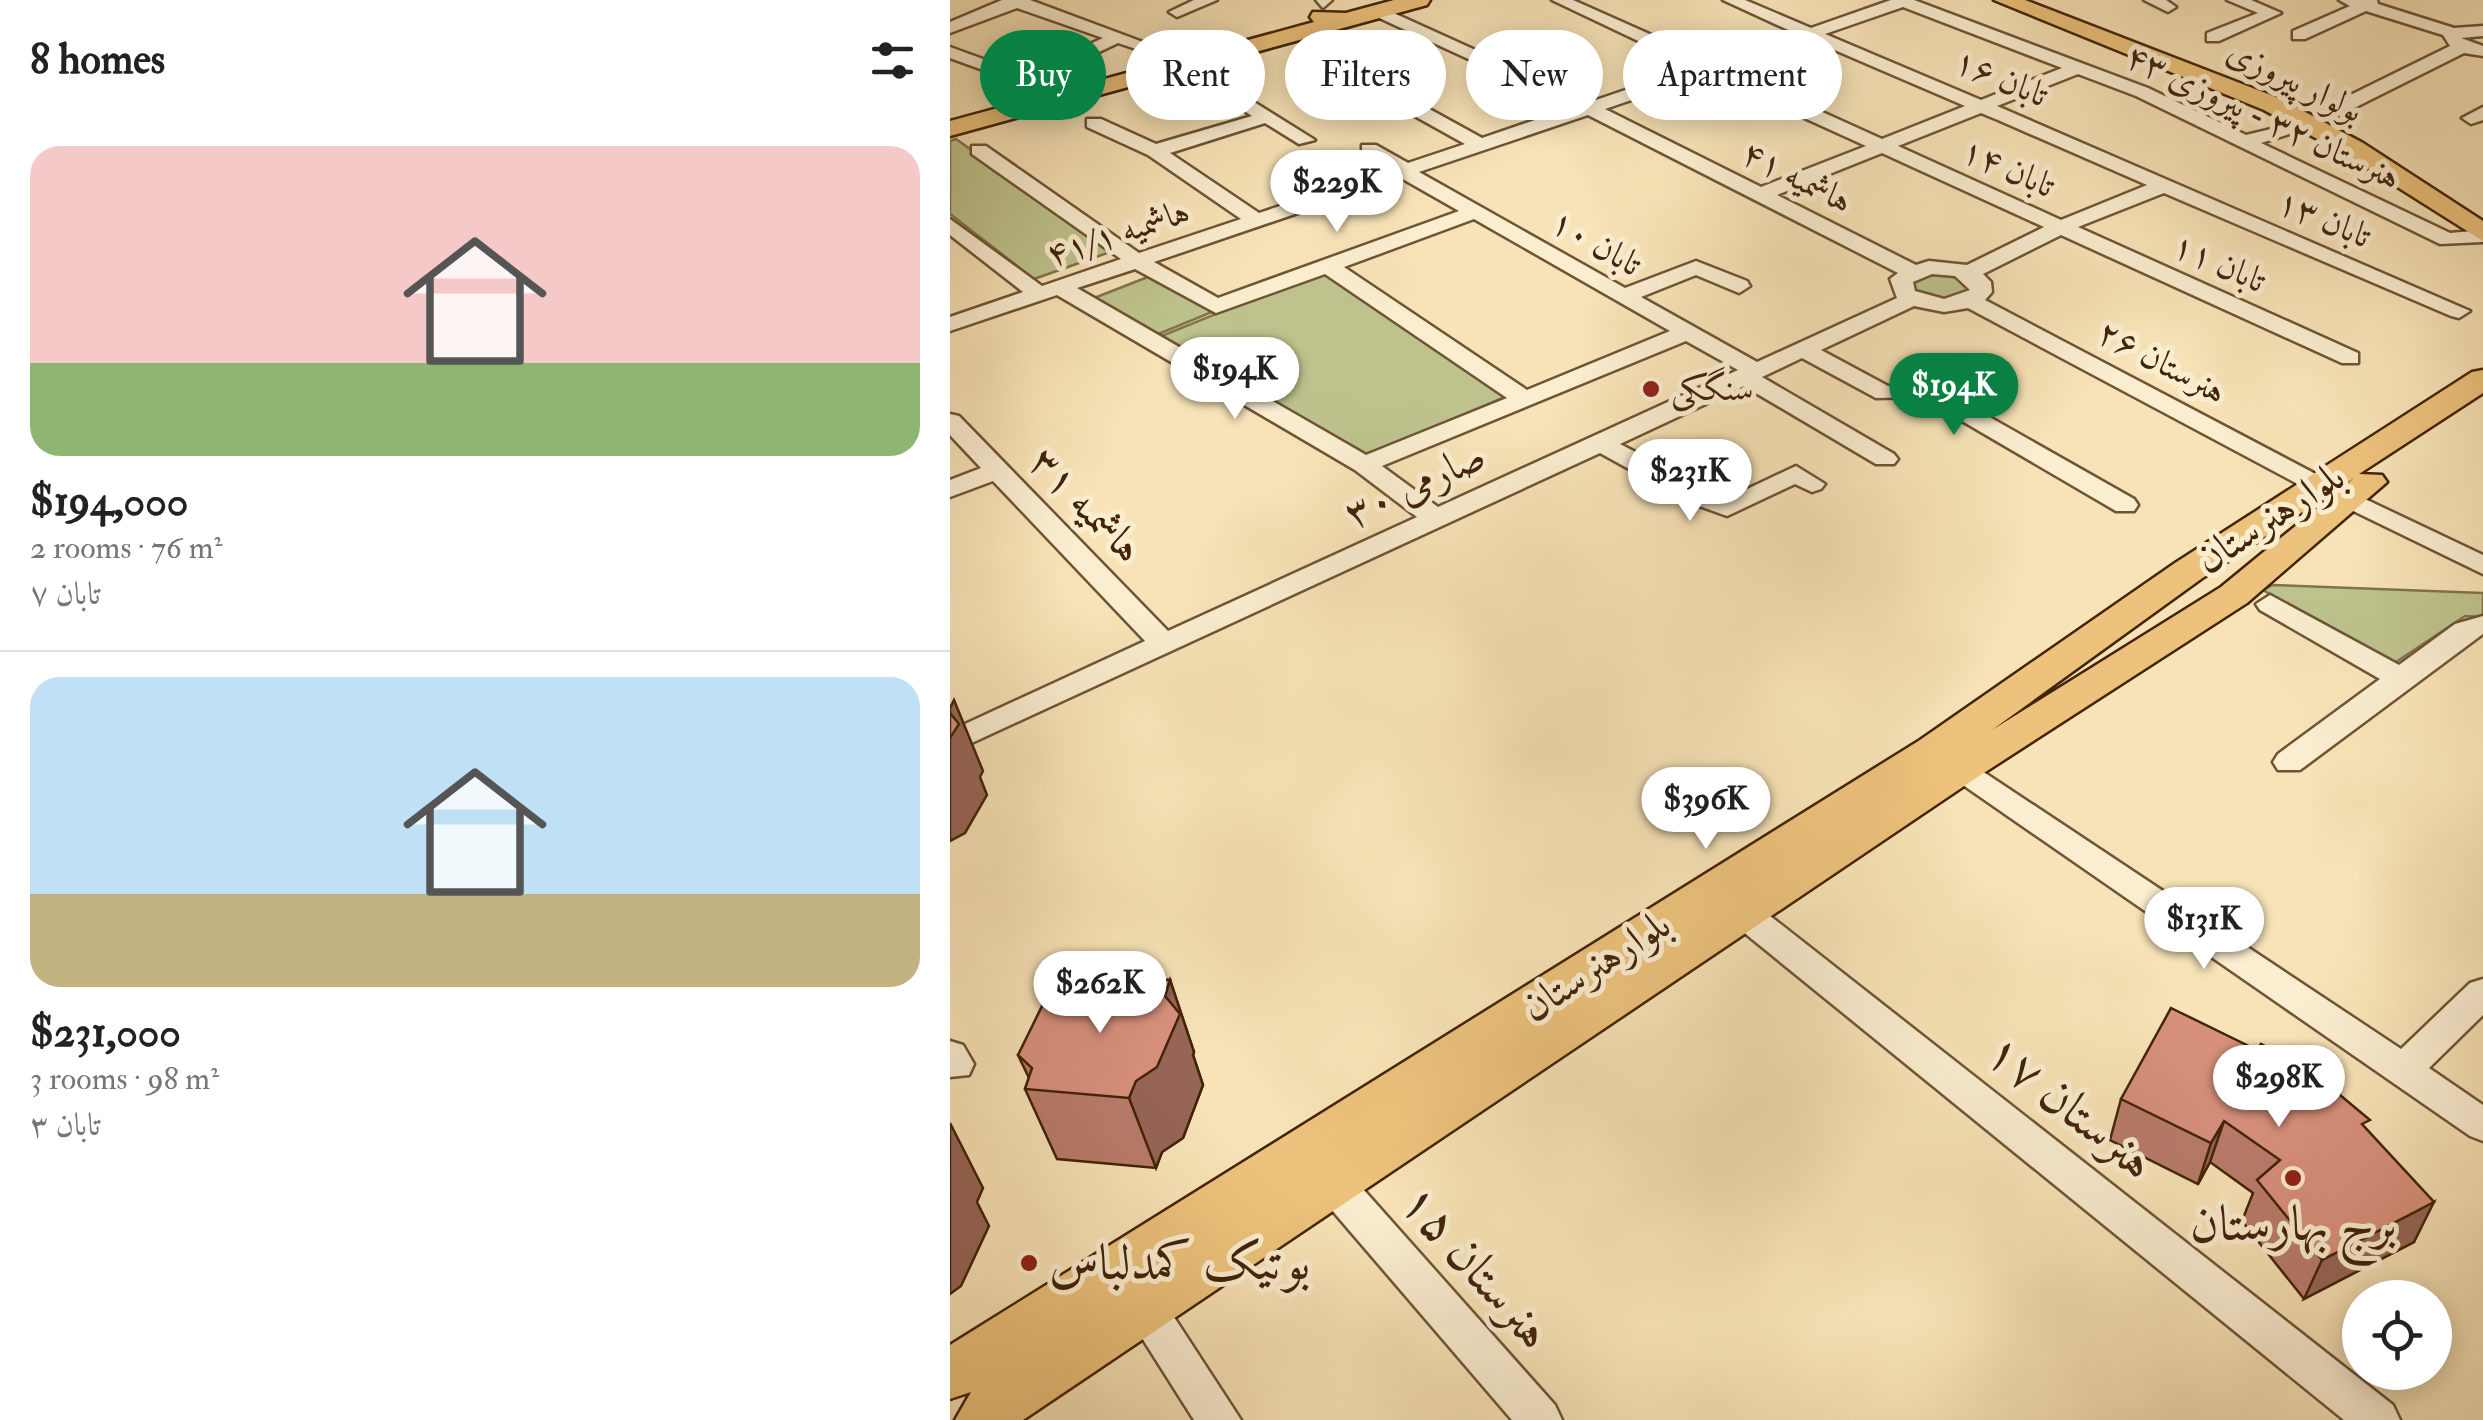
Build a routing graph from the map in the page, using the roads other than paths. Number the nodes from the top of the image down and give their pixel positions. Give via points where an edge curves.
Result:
1 (1208, 0) edge
2 (1417, 0) edge
3 (1560, 0) edge
4 (1731, 0) edge
5 (2005, 0) edge
6 (2047, 0) edge
7 (2235, 0) edge
8 (2281, 0) edge
9 (2347, 0) edge
10 (1016, 1) edge
11 (1901, 1) edge
12 (2371, 3) edge
13 (1323, 4) edge
14 (2260, 8) junction
15 (1178, 12) dead end
16 (1382, 12) junction
17 (1346, 20) junction
18 (950, 28) edge
19 (1241, 30) edge
20 (1626, 30) edge
21 (1802, 30) edge
22 (1822, 30) edge
23 (2483, 31) edge
24 (2299, 34) dead end
25 (1120, 36) junction
26 (2213, 37) dead end
27 (1126, 38) edge
28 (2458, 40) junction
29 (1106, 44) edge
30 (1842, 47) edge
31 (1466, 51) edge
32 (2483, 51) edge
33 (950, 52) edge
34 (980, 63) edge
35 (2077, 68) junction
36 (980, 103) edge
37 (1986, 105) junction
38 (2331, 112) junction
39 (950, 114) edge
40 (1265, 115) edge
41 (1603, 115) edge
42 (1268, 117) junction
43 (1436, 120) edge
44 (1559, 120) edge
45 (1823, 120) edge
46 (1094, 123) dead end
47 (2298, 125) dead end
48 (950, 129) edge
49 (1306, 140) dead end
50 (2241, 144) junction
51 (1483, 146) junction
52 (1882, 147) junction
53 (1368, 149) dead end
54 (979, 150) dead end
55 (1155, 152) junction
56 (1406, 171) junction
57 (2164, 186) junction
58 (1759, 195) junction
59 (2483, 205) edge
60 (1475, 212) junction
61 (1258, 221) junction
62 (950, 225) edge
63 (2061, 227) junction
64 (2483, 235) edge
65 (1137, 261) junction
66 (1327, 266) junction
67 (1911, 271) junction
68 (1969, 273) junction
69 (1739, 286) dead end
70 (1049, 291) junction
71 (1622, 296) junction
72 (1912, 299) junction
73 (1970, 301) junction
74 (2459, 311) dead end
75 (950, 324) edge
76 (1688, 332) junction
77 (1802, 349) junction
78 (2350, 358) dead end
79 (1750, 374) junction
80 (2483, 380) edge
81 (1524, 399) junction
82 (2483, 409) edge
83 (950, 420) edge
84 (1602, 444) junction
85 (1885, 459) dead end
86 (1364, 465) junction
87 (998, 470) junction
88 (1812, 484) dead end
89 (950, 489) edge
90 (2333, 492) junction
91 (2125, 504) dead end
92 (1437, 519) junction
93 (2483, 566) edge
94 (2188, 571) junction
95 (2252, 599) junction
96 (2483, 624) edge
97 (1164, 644) junction
98 (2402, 679) junction
99 (950, 743) edge
100 (2289, 762) dead end
101 (1961, 768) junction
102 (1743, 912) junction
103 (2483, 993) edge
104 (2404, 1070) junction
105 (2483, 1125) edge
106 (1333, 1183) junction
107 (1144, 1308) junction
108 (950, 1372) edge
109 (984, 1420) edge
110 (1219, 1420) edge
111 (1540, 1420) edge
112 (2378, 1420) edge

1 - 15 street
2 - 16 main road
3 - 20 street, تابان ۱۴
4 - 21 street, تابان ۱۶
5 - 64 main road, بولوار پیروزی via 2234,86 2308,122 2393,170
6 - 38 main road, بولوار پیروزی via 2228,66
7 - 14 street
8 - 14 street
9 - 12 street
10 - 18 street
10 - 25 street
11 - 22 street, هاشمیه ۴۱/۱
11 - 35 street, هنرستان ۳۲ - پیروزی ۴۳
12 - 24 street
12 - 28 street
13 - 17 main road
13 - 19 main road
14 - 26 street via 2272,13
16 - 17 main road
16 - 31 street, هاشمیه ۴۱
17 - 48 main road
23 - 28 street
25 - 27 street
25 - 29 street
28 - 32 street
28 - 38 street
30 - 37 street, تابان ۱۶
33 - 34 street
35 - 37 street
35 - 50 street, هنرستان ۳۲ - پیروزی ۴۳ via 2200,118
36 - 39 main road
37 - 52 street
37 - 57 street, تابان ۱۶
38 - 59 main road, بولوار پیروزی
40 - 42 street
41 - 58 street, هاشمیه ۴۱
42 - 49 street
42 - 55 street
43 - 51 street
44 - 51 street, هاشمیه ۴۱/۱
45 - 52 street, تابان ۱۴
46 - 55 street
47 - 50 street
50 - 64 street, هنرستان ۳۲ - پیروزی ۴۳ via 2447,240
51 - 56 street, هاشمیه ۴۱/۱
52 - 58 street
52 - 63 street, تابان ۱۴
53 - 56 street, تابان ۱۰
54 - 65 street
55 - 61 street
56 - 60 street, تابان ۱۰
56 - 61 street, هاشمیه ۴۱/۱
57 - 63 street
57 - 74 street, تابان ۱۳
58 - 67 street, هاشمیه ۴۱
60 - 66 street
60 - 71 street, تابان ۱۰
61 - 65 street, هاشمیه ۴۱/۱
62 - 70 street
63 - 68 street
63 - 78 street, تابان ۱۱
65 - 66 street via 1216,306
65 - 70 street, هاشمیه ۴۱/۱
66 - 81 street
67 - 68 street via 1940,266
67 - 72 street via 1900,284
68 - 73 street via 1982,287
69 - 71 street via 1690,267
70 - 75 street, هاشمیه ۴۱/۱
70 - 86 street
71 - 76 street, تابان ۱۰
72 - 73 street via 1942,306
72 - 77 street, صارمی ۳۰
73 - 90 street, هنرستان ۲۶
76 - 79 street, تابان ۱۰
76 - 81 street
77 - 79 street, صارمی ۳۰
77 - 91 street via 1884,393 1926,390
79 - 84 street, صارمی ۳۰
79 - 85 street, تابان ۱۰
80 - 90 main road, بلوارهنرستان
81 - 86 street
82 - 90 main road, بلوارهنرستان
83 - 87 street, هاشمیه ۳۱
84 - 88 street via 1728,508 1796,474
84 - 92 street, صارمی ۳۰
86 - 92 street
87 - 89 street
87 - 97 street, هاشمیه ۳۱
90 - 93 street, هنرستان ۲۶
90 - 94 main road, بلوارهنرستان
90 - 95 main road, بلوارهنرستان
92 - 97 street, صارمی ۳۰
94 - 95 main road
94 - 108 main road, بلوارهنرستان via 1935,750 976,1362
95 - 98 street
95 - 101 main road, بلوارهنرستان
96 - 98 street via 2465,630
97 - 99 street, صارمی ۳۰
98 - 100 street
101 - 102 main road, بلوارهنرستان
101 - 104 street
102 - 106 main road, بلوارهنرستان
102 - 112 street, هنرستان ۱۷
103 - 104 street
104 - 105 street
106 - 107 main road, بلوارهنرستان
106 - 111 street, هنرستان ۱۵
107 - 109 main road, بلوارهنرستان via 1003,1400
107 - 110 street

